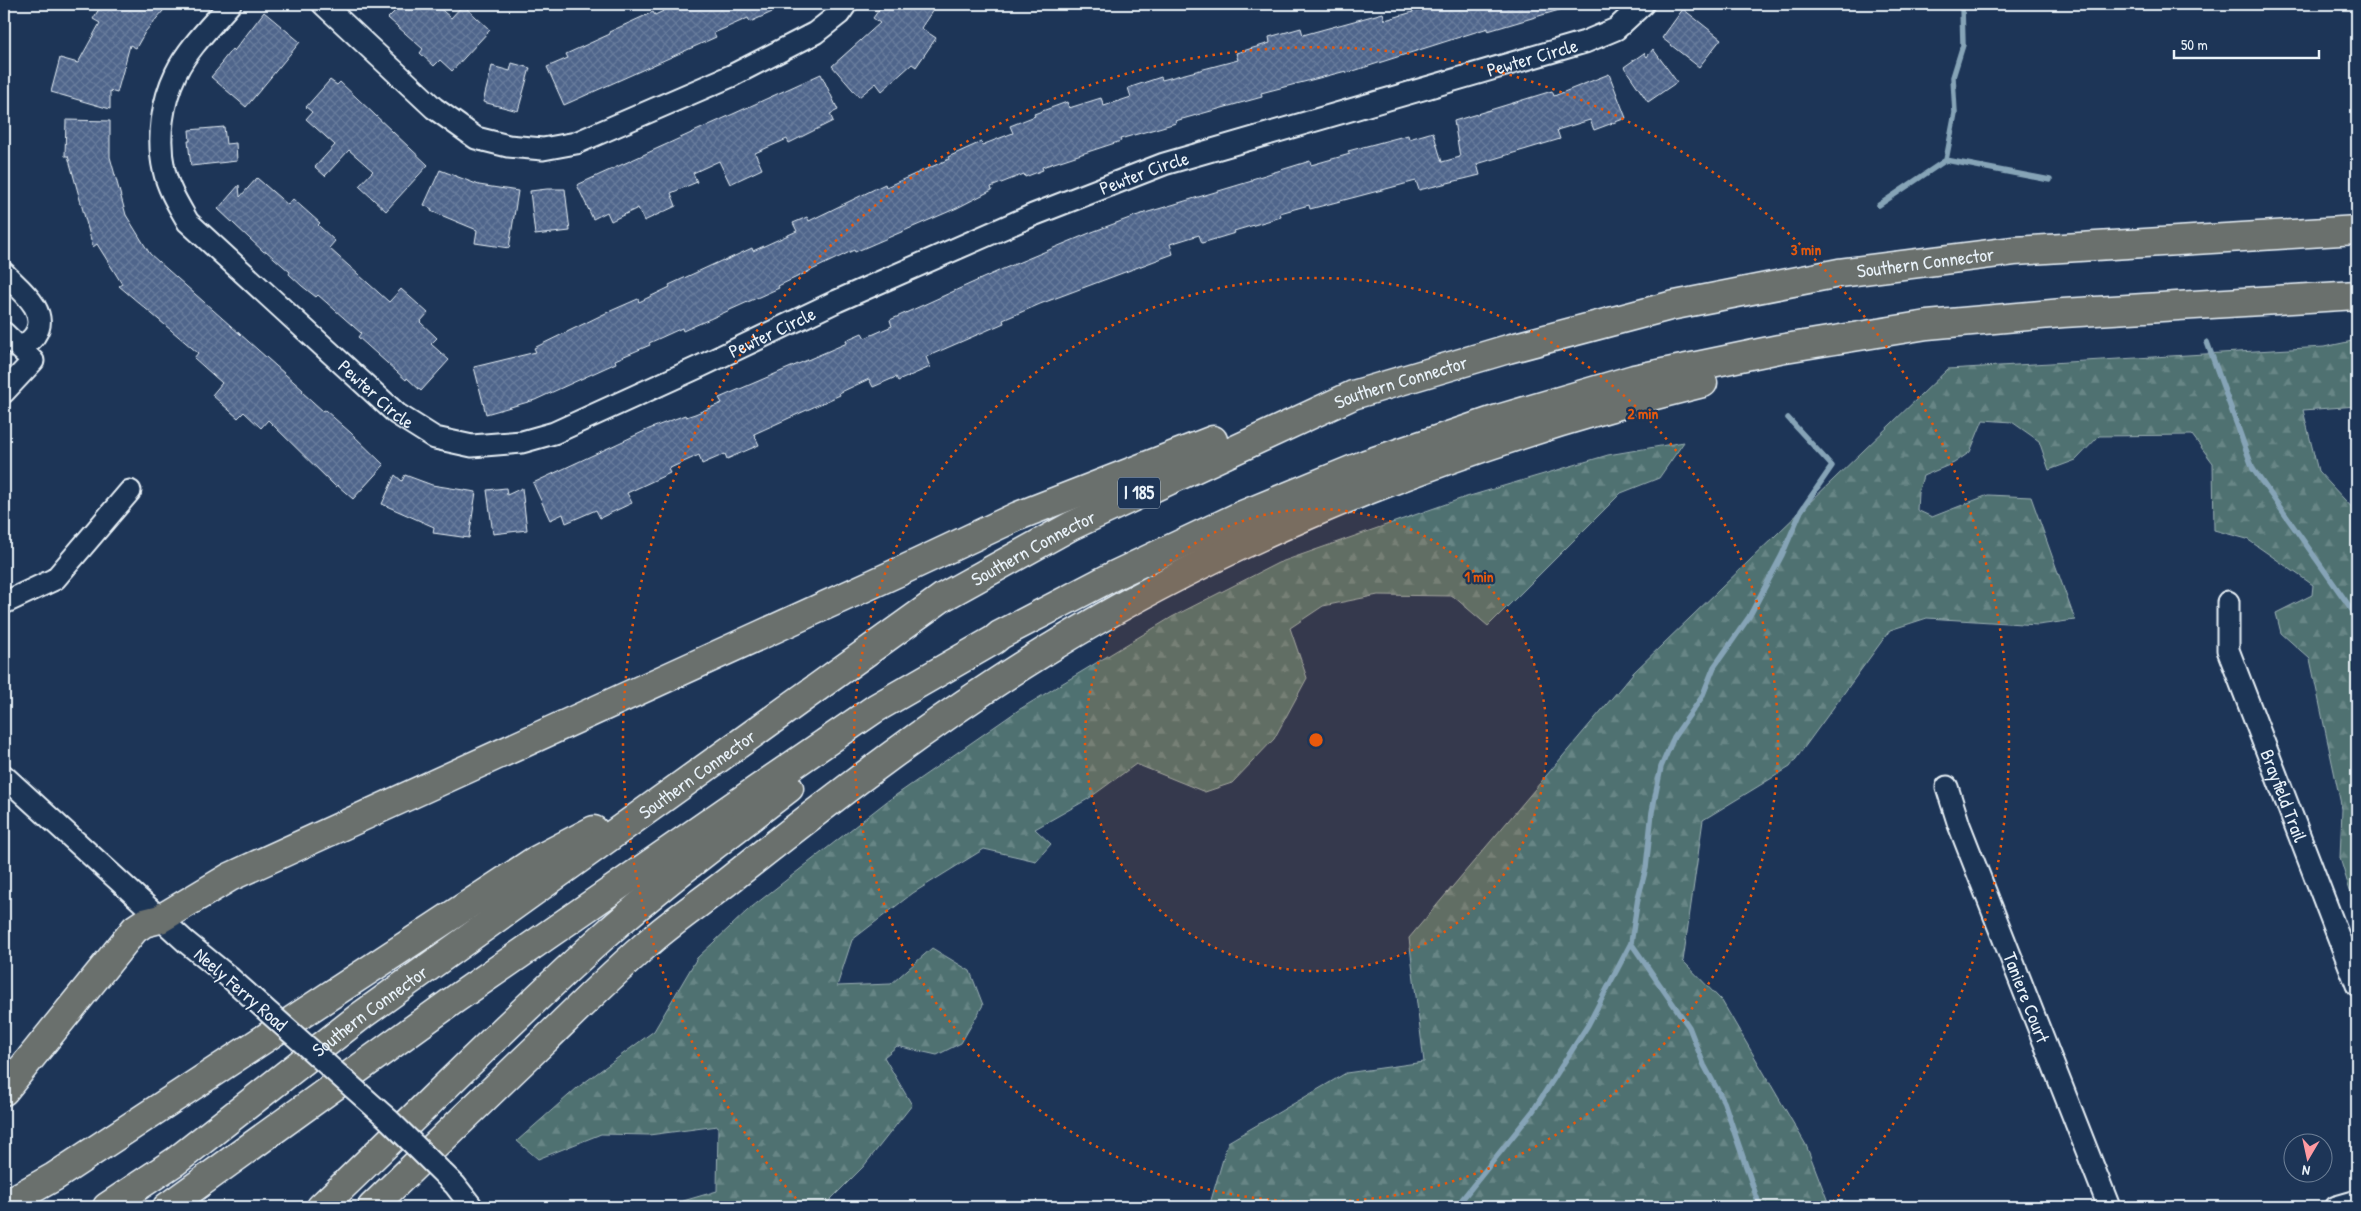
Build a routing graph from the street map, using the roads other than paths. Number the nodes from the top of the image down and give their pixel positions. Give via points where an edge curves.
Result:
1 (230, 4) edge
2 (323, 4) edge
3 (846, 4) edge
4 (1643, 4) edge
5 (2357, 230) edge
6 (4, 273) edge
7 (2357, 295) edge
8 (2063, 313) junction
9 (4, 333) edge
10 (21, 349) junction
11 (4, 392) edge
12 (1352, 395) junction
13 (130, 491) dead end
14 (4, 602) edge
15 (2228, 602) dead end
16 (971, 654) junction
17 (4, 776) edge
18 (688, 780) junction
19 (1947, 786) dead end
20 (709, 896) junction
21 (160, 918) junction
22 (2357, 985) edge
23 (4, 1091) edge
24 (2357, 1201) edge
25 (4, 1205) edge
26 (107, 1207) edge
27 (167, 1207) edge
28 (321, 1207) edge
29 (372, 1207) edge
30 (395, 1207) edge
31 (472, 1207) edge
32 (2110, 1207) edge
33 (2336, 1207) edge

1 - 4 street, Pewter Circle via 176,72 164,107 164,170 184,215 397,414 434,438 472,446 522,442 554,432 837,301 1033,215 1164,164 1585,42 1616,29
2 - 3 street via 434,108 476,138 508,146 543,149 576,143 731,76 815,33 839,14
5 - 12 highway, Southern Connector / I 185 via 2014,251 1839,273 1670,306
6 - 10 street via 38,310 40,319 35,335
7 - 8 highway, Southern Connector
8 - 16 highway, Southern Connector via 1927,325 1778,349 1634,379 1498,419 1366,464 1240,516 1115,574 1000,634
8 - 20 highway via 1824,356 1658,394 1495,444 1284,527 1185,573 1047,650 899,749
9 - 10 street
10 - 11 street via 34,361
12 - 18 highway, Southern Connector / I 185 via 1071,526 943,597
12 - 21 highway via 1253,424 1018,516 230,877
13 - 14 street via 55,579
15 - 22 street, Brayfield Trail via 2228,650
16 - 27 highway, Southern Connector via 876,708 768,782 451,1002
16 - 28 highway via 720,840 614,927
17 - 21 street, Neely Ferry Road
18 - 25 highway via 533,862 54,1177
18 - 26 highway, Southern Connector / I 185 via 362,1015 176,1161
19 - 32 street, Taniere Court via 1959,825
20 - 29 highway via 656,936 608,979
20 - 30 highway
21 - 23 highway via 135,929
21 - 31 street, Neely Ferry Road, bridge via 388,1119 455,1185
24 - 33 street

